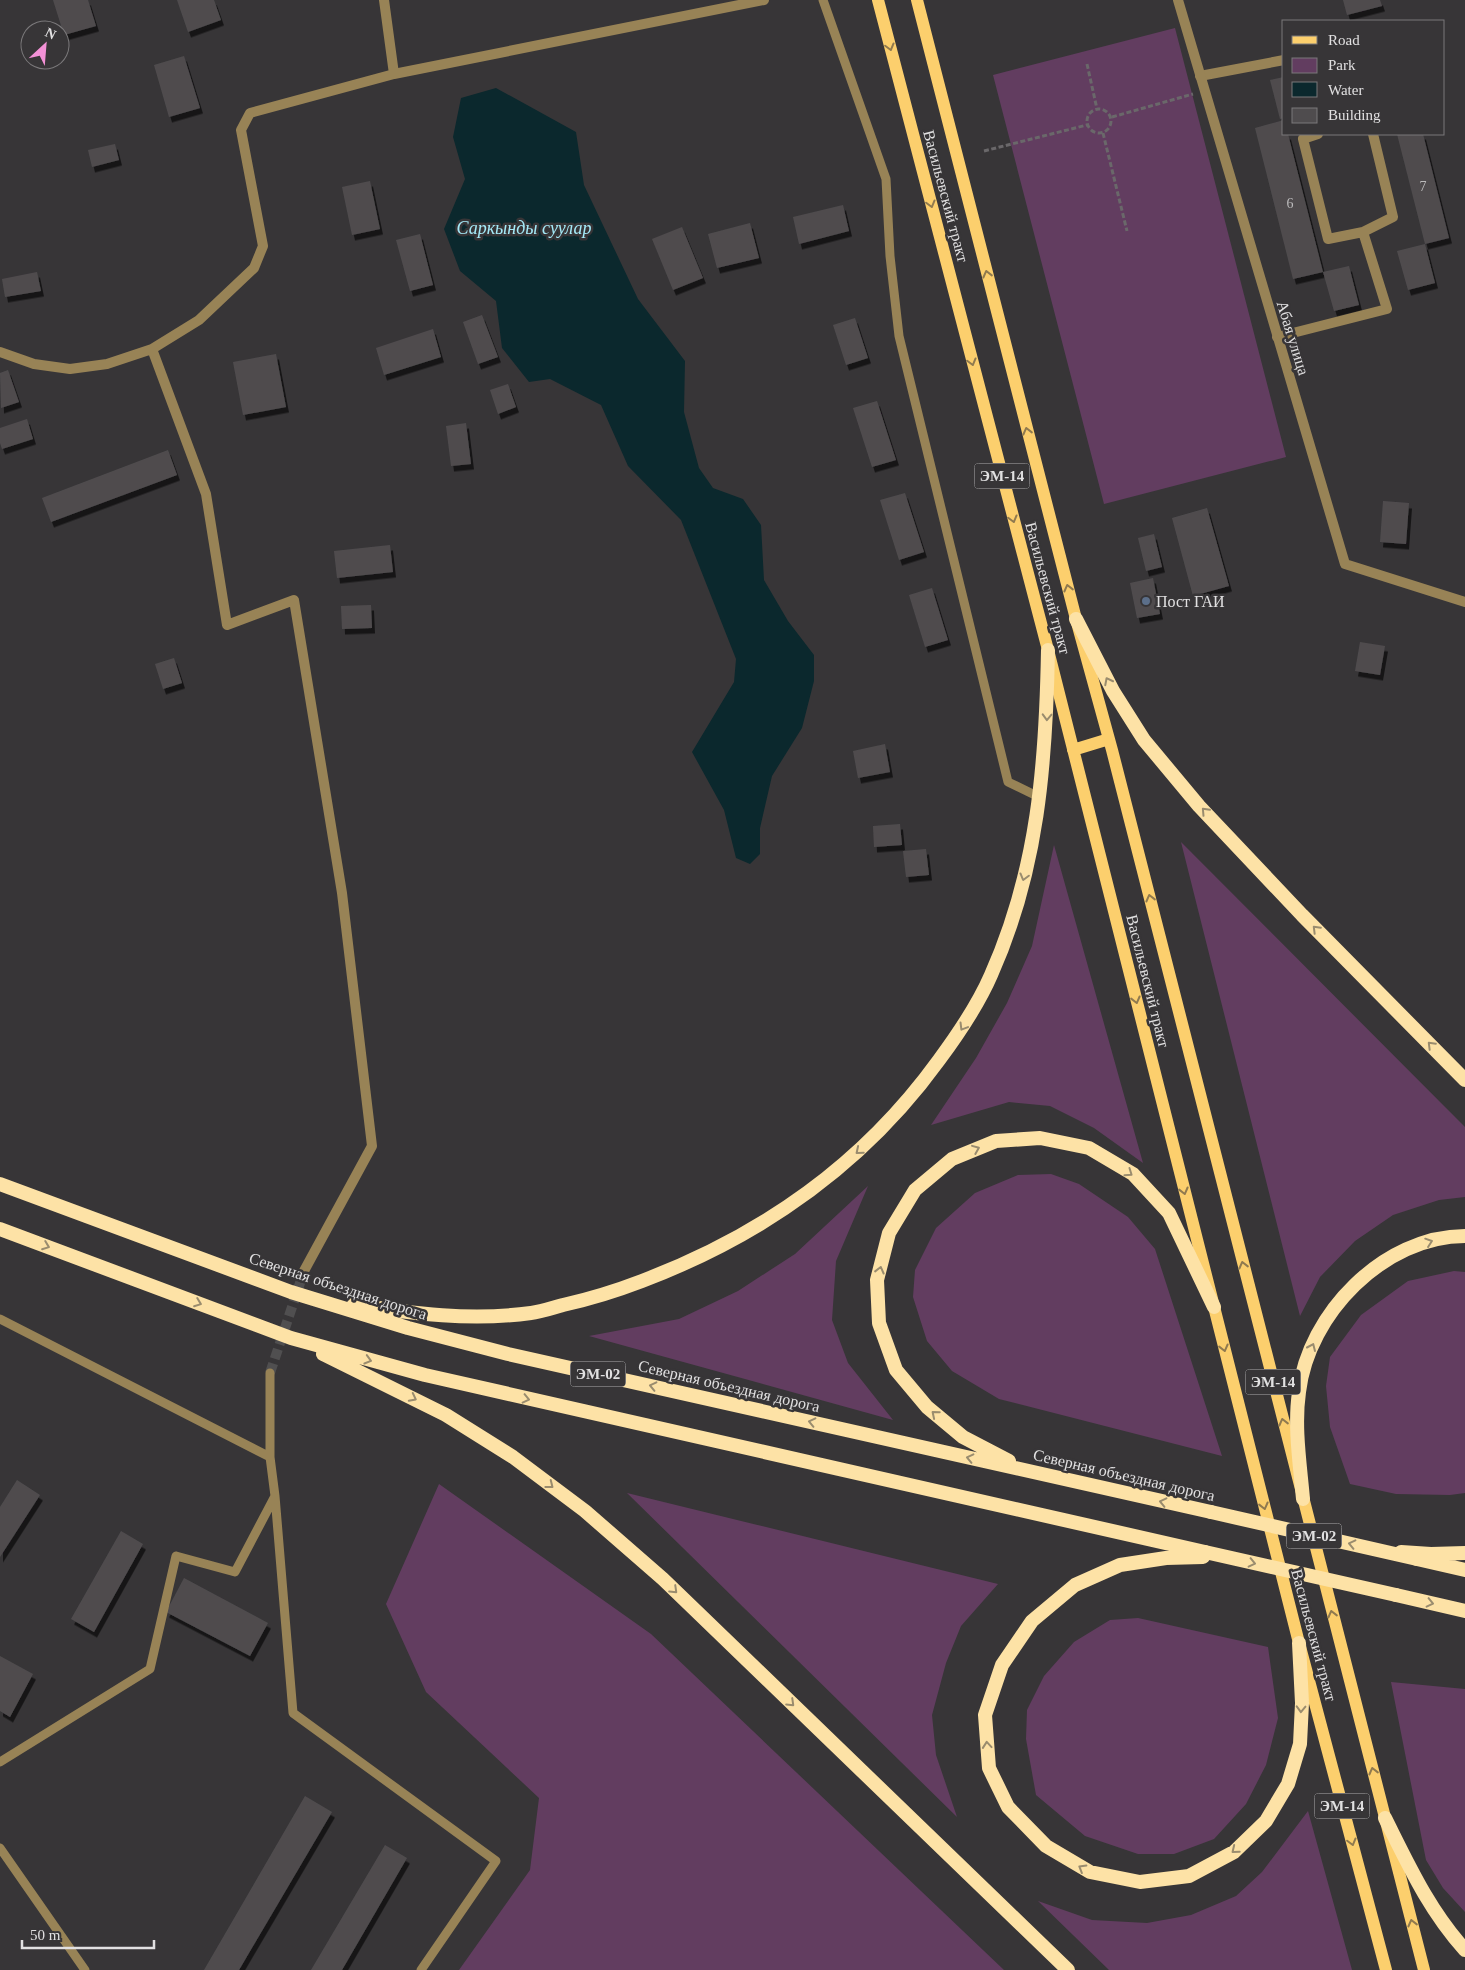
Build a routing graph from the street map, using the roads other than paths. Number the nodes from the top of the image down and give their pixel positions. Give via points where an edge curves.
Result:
1 (384, 0) edge
2 (764, 0) edge
3 (823, 0) edge
4 (878, 0) edge
5 (917, 0) edge
6 (1178, 0) edge
7 (1282, 60) edge
8 (394, 74) junction
9 (1200, 76) junction
10 (1315, 135) edge
11 (1373, 135) edge
12 (1363, 232) junction
13 (1277, 337) junction
14 (152, 349) junction
15 (0, 352) edge
16 (1465, 602) edge
17 (1076, 619) junction
18 (1048, 650) junction
19 (1109, 739) junction
20 (1073, 750) junction
21 (1040, 797) junction
22 (1465, 1080) edge
23 (0, 1184) edge
24 (0, 1229) edge
25 (1465, 1236) edge
26 (304, 1271) tunnel mouth
27 (291, 1292) junction
28 (1214, 1307) junction
29 (0, 1319) edge
30 (291, 1338) junction
31 (270, 1373) tunnel mouth
32 (270, 1456) junction
33 (1054, 1477) junction
34 (275, 1496) junction
35 (1303, 1498) junction
36 (1378, 1550) junction
37 (1465, 1553) edge
38 (1224, 1556) junction
39 (1465, 1570) edge
40 (1465, 1611) edge
41 (1299, 1643) junction
42 (0, 1762) edge
43 (1385, 1818) junction
44 (0, 1848) edge
45 (1465, 1950) edge
46 (85, 1970) edge
47 (421, 1970) edge
48 (1068, 1970) edge
49 (1386, 1970) edge
50 (1424, 1970) edge

1 - 8 street
2 - 8 street
3 - 21 lane via 886,180 899,336 1008,782
4 -> 18 main road, Васильевский тракт / ЭМ-14
17 -> 5 main road, Васильевский тракт / ЭМ-14
6 - 9 street, Абая улица
7 - 9 street
8 - 14 street via 250,113 241,130 263,246 254,268 199,320
9 - 13 street, Абая улица
10 - 12 street via 1304,139 1328,238
11 - 12 street via 1393,217
12 - 13 street via 1387,309
13 - 16 street, Абая улица via 1345,564
14 - 15 street via 107,364 70,369 34,364
14 - 26 street via 206,494 227,625 294,600 342,892 372,1146
17 - 19 main road, Васильевский тракт / ЭМ-14
22 -> 17 highway via 1199,806 1144,740 1113,691
18 - 20 main road, Васильевский тракт / ЭМ-14
18 -> 21 highway via 1047,721
19 - 20 main road
35 -> 19 main road, Васильевский тракт / ЭМ-14
20 -> 28 main road, Васильевский тракт / ЭМ-14
21 -> 27 highway via 1033,843 1016,908 991,976 961,1030 920,1087 868,1143 786,1208 746,1234 683,1266 606,1295 531,1313 456,1317
23 - 27 highway, Северная объездная дорога / ЭМ-02
24 -> 30 highway, ЭМ-02
35 -> 25 highway via 1298,1439 1299,1392 1310,1349 1332,1309 1365,1274 1402,1252 1446,1236
33 -> 27 highway, Северная объездная дорога / ЭМ-02 via 508,1354
33 -> 28 highway via 1002,1458 963,1437 927,1407 896,1370 879,1323 877,1280 889,1233 915,1190 952,1159 996,1141 1040,1138 1089,1148 1133,1174 1169,1213
28 -> 41 main road, Васильевский тракт / ЭМ-14
29 - 32 lane
30 -> 38 highway, ЭМ-02, bridge via 425,1375
30 -> 48 highway via 446,1415 514,1457 585,1511 663,1579
31 - 32 lane
32 - 34 lane
36 -> 33 highway, Северная объездная дорога / ЭМ-02, bridge
34 - 42 lane via 235,1572 176,1556 150,1669
34 - 47 lane via 293,1713 496,1861
43 -> 35 main road, Васильевский тракт / ЭМ-14
36 - 37 highway
36 - 39 highway, Северная объездная дорога / ЭМ-02, bridge
38 -> 40 highway, ЭМ-02, bridge
41 -> 38 highway via 1300,1744 1288,1784 1266,1821 1234,1852 1189,1876 1140,1882 1090,1872 1046,1846 1008,1807 989,1768 985,1715 1002,1665 1032,1622 1075,1585 1120,1565 1166,1558
41 -> 49 main road, Васильевский тракт / ЭМ-14
43 - 45 highway via 1419,1887 1445,1928
50 -> 43 main road, Васильевский тракт / ЭМ-14
44 - 46 lane

